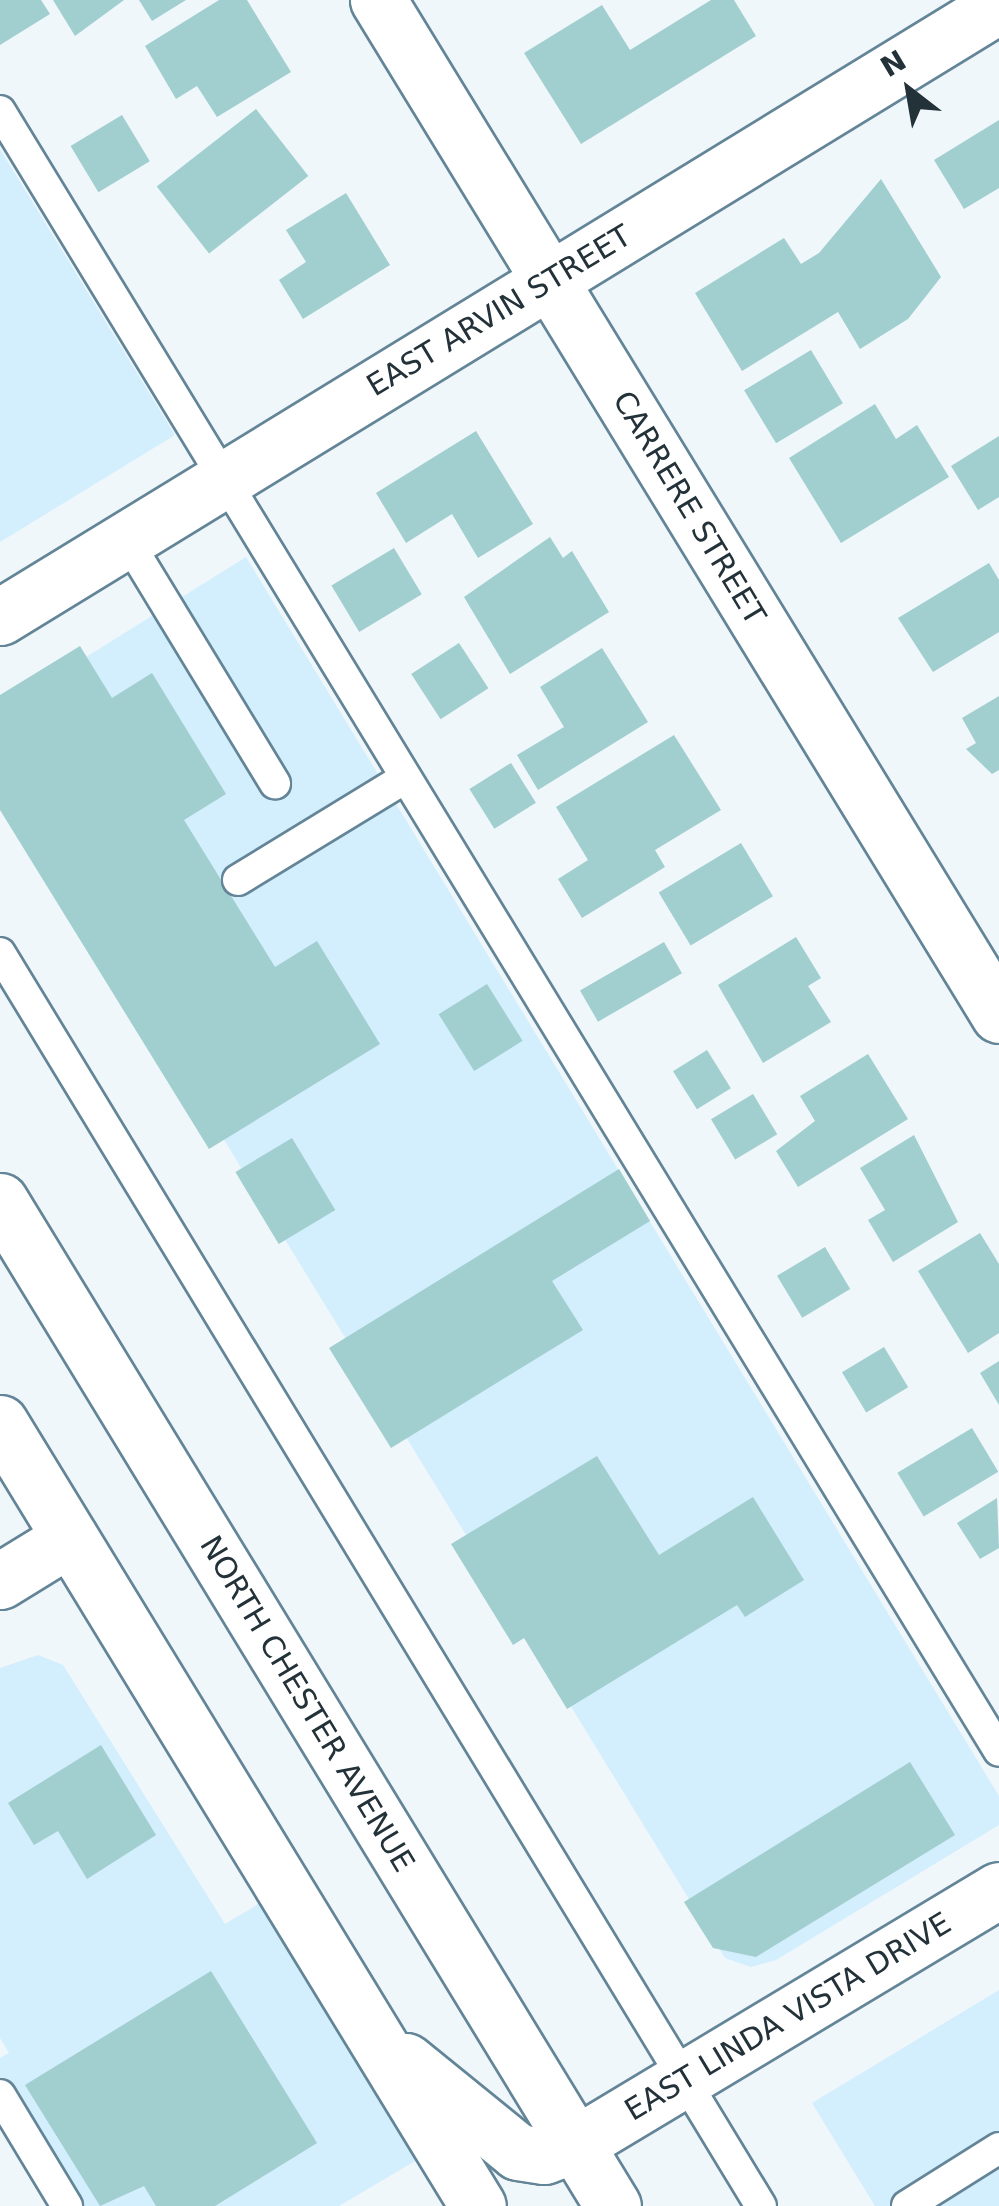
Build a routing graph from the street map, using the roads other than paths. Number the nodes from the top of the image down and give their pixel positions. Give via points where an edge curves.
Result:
1 (378, 0) edge
2 (999, 5) edge
3 (0, 111) edge
4 (550, 280) junction
5 (223, 480) junction
6 (127, 540) junction
7 (0, 617) edge
8 (405, 778) junction
9 (275, 783) dead end
10 (238, 880) dead end
11 (0, 953) edge
12 (999, 1015) edge
13 (0, 1201) edge
14 (0, 1423) edge
15 (70, 1538) junction
16 (0, 1581) edge
17 (999, 1751) edge
18 (999, 1890) edge
19 (373, 2034) junction
20 (685, 2082) junction
21 (0, 2095) edge
22 (576, 2144) junction
23 (999, 2148) edge
24 (66, 2206) edge
25 (478, 2206) edge
26 (614, 2206) edge
27 (761, 2206) edge
28 (907, 2206) edge

1 - 4 street, CARRERE STREET
2 - 4 street, EAST ARVIN STREET
3 - 5 lane
4 - 5 street, EAST ARVIN STREET
4 - 12 street, CARRERE STREET
5 - 6 street, EAST ARVIN STREET
5 - 8 lane
6 - 7 street, EAST ARVIN STREET
6 - 9 lane
8 - 10 lane
8 - 17 lane
11 - 20 lane
13 - 22 street, NORTH CHESTER AVENUE
14 - 15 street
15 - 16 street
15 - 19 street
18 - 20 street, EAST LINDA VISTA DRIVE
19 - 22 street, EAST LINDA VISTA DRIVE via 518,2152 544,2156
19 - 25 street
20 - 22 street, EAST LINDA VISTA DRIVE
20 - 27 lane
21 - 24 lane
22 - 26 street, NORTH CHESTER AVENUE
23 - 28 lane

